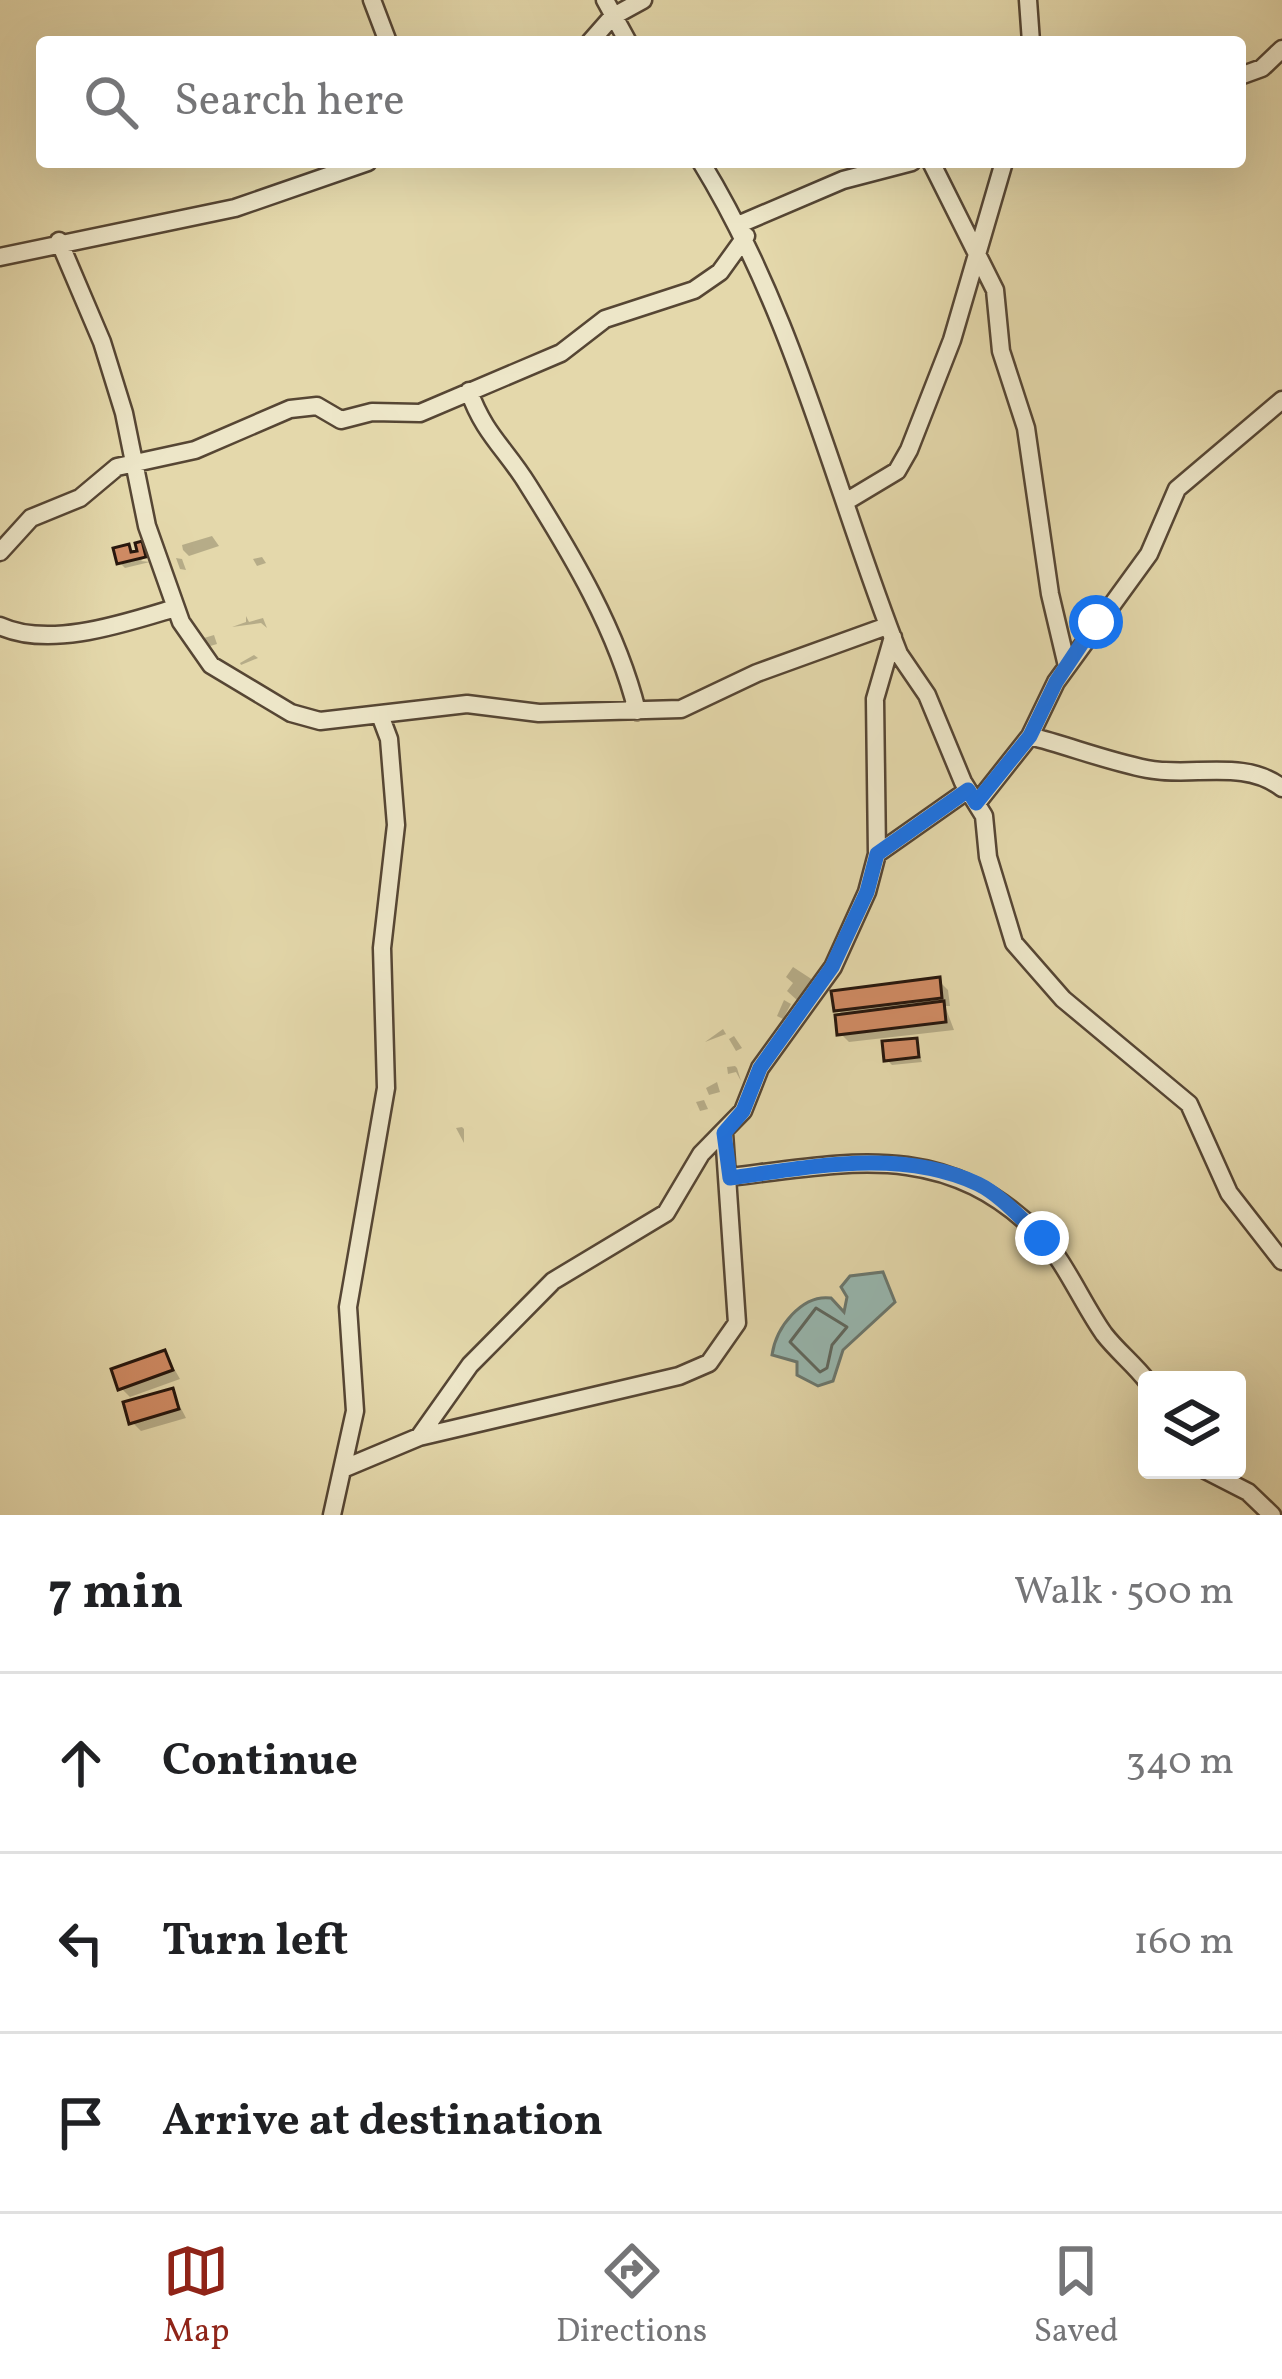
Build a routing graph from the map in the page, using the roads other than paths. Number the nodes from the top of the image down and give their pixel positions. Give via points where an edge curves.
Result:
1 (372, 0) edge
2 (643, 0) edge
3 (1028, 0) edge
4 (609, 9) edge
5 (386, 36) edge
6 (593, 36) edge
7 (625, 36) edge
8 (1031, 36) edge
9 (1282, 50) edge
10 (1246, 74) edge
11 (351, 168) edge
12 (705, 168) edge
13 (889, 168) edge
14 (934, 168) edge
15 (1002, 168) edge
16 (743, 230) junction
17 (59, 241) junction
18 (974, 254) junction
19 (0, 257) edge
20 (469, 391) junction
21 (1282, 400) edge
22 (133, 464) junction
23 (848, 502) junction
24 (0, 552) edge
25 (175, 608) junction
26 (0, 626) edge
27 (890, 631) junction
28 (1067, 665) junction
29 (637, 711) junction
30 (380, 715) junction
31 (1030, 736) junction
32 (1282, 788) edge
33 (972, 796) junction
34 (877, 854) junction
35 (724, 1133) junction
36 (730, 1178) junction
37 (1282, 1261) edge
38 (1138, 1371) edge
39 (418, 1437) junction
40 (345, 1468) junction
41 (1222, 1479) edge
42 (332, 1515) edge
43 (1272, 1515) edge

1 - 5 street
2 - 4 street
3 - 8 street
4 - 6 street
4 - 7 street
9 - 10 street
11 - 17 street via 235,208
12 - 16 street
13 - 16 street via 843,180
14 - 18 street
15 - 18 street
16 - 20 street via 720,272 694,290 605,319 561,353
16 - 23 street
17 - 19 street
17 - 22 street via 102,342
18 - 23 street via 952,340 909,450 897,471
18 - 28 street via 995,290 1000,351 1026,428
20 - 22 street via 410,416 380,412 341,421 317,406 290,409 195,450
20 - 29 street via 481,424 526,481 600,609
21 - 28 street via 1177,489 1148,554
22 - 24 street via 104,474 80,499 31,518
22 - 25 street
23 - 27 street
25 - 26 street via 40,634
25 - 30 street via 212,665 268,702 320,721
27 - 29 street via 757,673 696,706
27 - 33 street
27 - 34 street via 875,699
28 - 31 street
29 - 30 street via 539,713 467,704
30 - 40 street via 396,825 382,948 386,1088 348,1307 356,1412
31 - 32 street via 1151,770 1253,774
31 - 33 street
33 - 34 street
33 - 37 street via 1014,943 1063,999 1189,1104 1229,1193
34 - 35 street via 832,967
35 - 36 street
35 - 39 street via 701,1154 667,1213 553,1281 470,1365
36 - 38 street via 892,1164 982,1186 1042,1238
36 - 39 street via 737,1324 709,1363
39 - 40 street
40 - 42 street
41 - 43 street

